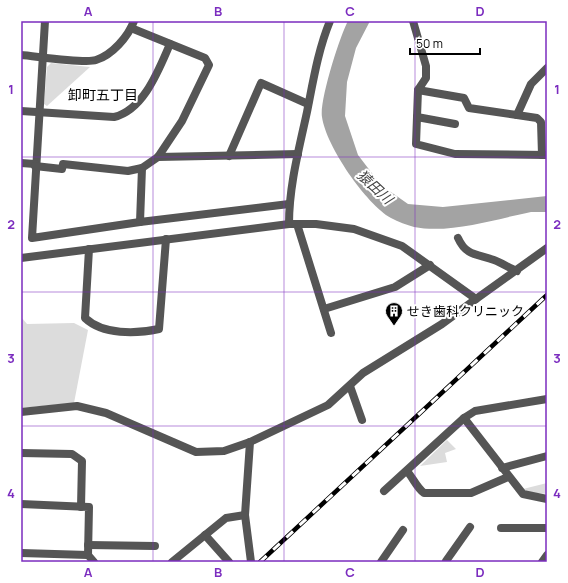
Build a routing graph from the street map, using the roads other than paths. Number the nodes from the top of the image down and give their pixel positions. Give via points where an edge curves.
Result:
1 (45, 21) edge
2 (330, 21) edge
3 (408, 21) edge
4 (412, 21) edge
5 (133, 25) edge
6 (170, 44) junction
7 (21, 55) edge
8 (42, 57) junction
9 (547, 68) edge
10 (418, 90) junction
11 (308, 104) junction
12 (21, 111) edge
13 (38, 112) junction
14 (517, 115) junction
15 (417, 117) junction
16 (455, 124) dead end
17 (298, 154) junction
18 (545, 155) edge
19 (229, 156) junction
20 (158, 157) junction
21 (21, 163) edge
22 (35, 165) junction
23 (142, 168) junction
24 (289, 204) junction
25 (140, 222) junction
26 (293, 224) junction
27 (458, 238) dead end
28 (166, 239) junction
29 (547, 248) edge
30 (89, 249) junction
31 (21, 258) edge
32 (430, 265) junction
33 (517, 271) junction
34 (476, 299) junction
35 (324, 309) junction
36 (331, 333) dead end
37 (350, 386) junction
38 (547, 399) edge
39 (21, 412) edge
40 (464, 418) junction
41 (362, 420) dead end
42 (250, 442) junction
43 (21, 453) edge
44 (547, 456) edge
45 (502, 468) junction
46 (407, 471) junction
47 (508, 477) junction
48 (384, 491) dead end
49 (547, 498) edge
50 (21, 504) edge
51 (81, 507) junction
52 (245, 515) junction
53 (470, 527) dead end
54 (501, 528) dead end
55 (547, 528) edge
56 (403, 530) dead end
57 (205, 535) junction
58 (88, 545) junction
59 (155, 546) dead end
60 (21, 553) edge
61 (88, 555) junction
62 (547, 555) edge
63 (94, 562) edge
64 (172, 562) edge
65 (229, 562) edge
66 (251, 562) edge
67 (381, 562) edge
68 (446, 562) edge
69 (542, 562) edge

1 - 8 street
2 - 11 street
3 - 4 street
4 - 10 street via 426,66 426,78
5 - 6 street
5 - 8 street via 120,43 95,60
6 - 13 street via 148,90 123,115 114,117
6 - 20 street via 205,58 209,65 182,121
7 - 8 street
8 - 13 street
9 - 14 street via 531,84
10 - 14 street via 464,98 469,108
10 - 15 street
11 - 17 street
11 - 19 street via 261,83
12 - 13 street
13 - 22 street
14 - 18 street via 537,118 541,122
15 - 16 street
15 - 18 street via 416,144 455,154
17 - 19 street
17 - 24 street
19 - 20 street
20 - 23 street
21 - 22 street
22 - 23 street via 62,169 63,164 128,171
22 - 25 street via 32,238
23 - 25 street
24 - 25 street
24 - 26 street
26 - 28 street
26 - 32 street via 354,228 402,246
26 - 35 street
27 - 33 street via 462,247 475,255 494,260
28 - 30 street
28 - 30 street via 159,329 145,332 93,326 85,318
29 - 33 street
30 - 31 street
32 - 34 street
32 - 35 street via 395,287
33 - 34 street
34 - 37 street via 442,324 363,372
35 - 36 street
37 - 41 street
37 - 42 street via 328,405
38 - 40 street via 475,411
39 - 42 street via 77,406 106,412 196,452 224,451
40 - 45 street
40 - 46 street
42 - 52 street
43 - 51 street via 72,454 82,461
44 - 45 street
45 - 47 street
46 - 47 street via 424,493 470,493
46 - 48 street
47 - 49 street via 523,494
50 - 51 street
51 - 58 street via 89,507
52 - 57 street via 226,518
52 - 66 street
53 - 68 street
54 - 55 street
56 - 67 street
57 - 64 street
57 - 65 street
58 - 59 street
58 - 61 street
60 - 61 street
61 - 63 street
62 - 69 street

